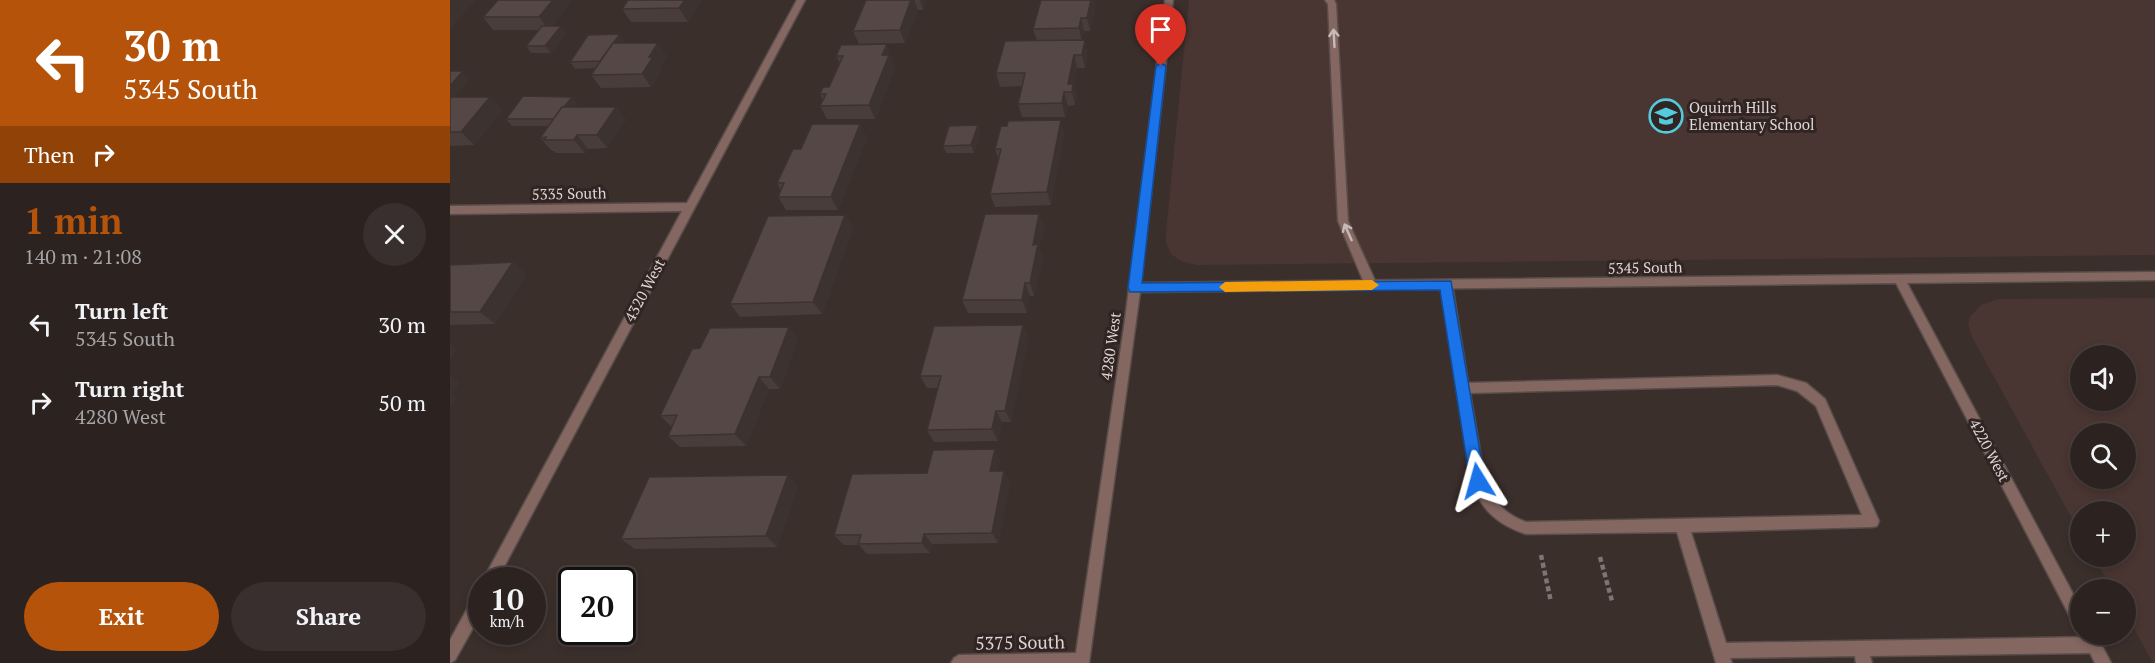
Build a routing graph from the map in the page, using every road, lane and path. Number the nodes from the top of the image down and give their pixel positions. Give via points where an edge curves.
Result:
1 (801, 0) edge
2 (1169, 0) edge
3 (1329, 0) edge
4 (688, 207) junction
5 (450, 210) edge
6 (2155, 276) edge
7 (1899, 279) junction
8 (1371, 285) junction
9 (1446, 285) junction
10 (1134, 288) junction
11 (1463, 388) junction
12 (1683, 526) junction
13 (1593, 527) junction
14 (1536, 528) junction
15 (497, 567) edge
16 (1612, 602) dead end
17 (2070, 602) edge
18 (1551, 603) dead end
19 (468, 622) edge
20 (2070, 641) edge
21 (2093, 645) edge
22 (450, 655) edge
23 (1862, 656) edge
24 (1722, 657) edge
25 (1082, 661) joint
26 (959, 663) edge
27 (2103, 663) edge

1 - 4 street, 4320 West
2 - 10 street, 4280 West
8 -> 3 street via 1343,221
4 - 5 street, 5335 South
4 - 15 street, 4320 West
6 - 7 street, 5345 South
7 - 9 street, 5345 South
7 - 17 street, 4220 West
8 - 9 street, 5345 South
8 - 10 street, 5345 South
9 - 11 street
10 - 25 street, 4280 West
11 - 12 street via 1777,380 1794,383 1812,392 1821,403 1872,521
11 - 14 street via 1482,496 1510,524
12 - 13 street
12 - 24 street
13 - 14 street
13 - 16 path
14 - 18 path
19 - 22 street
20 - 23 street
21 - 27 street
23 - 24 street
25 - 26 street, 5375 South

